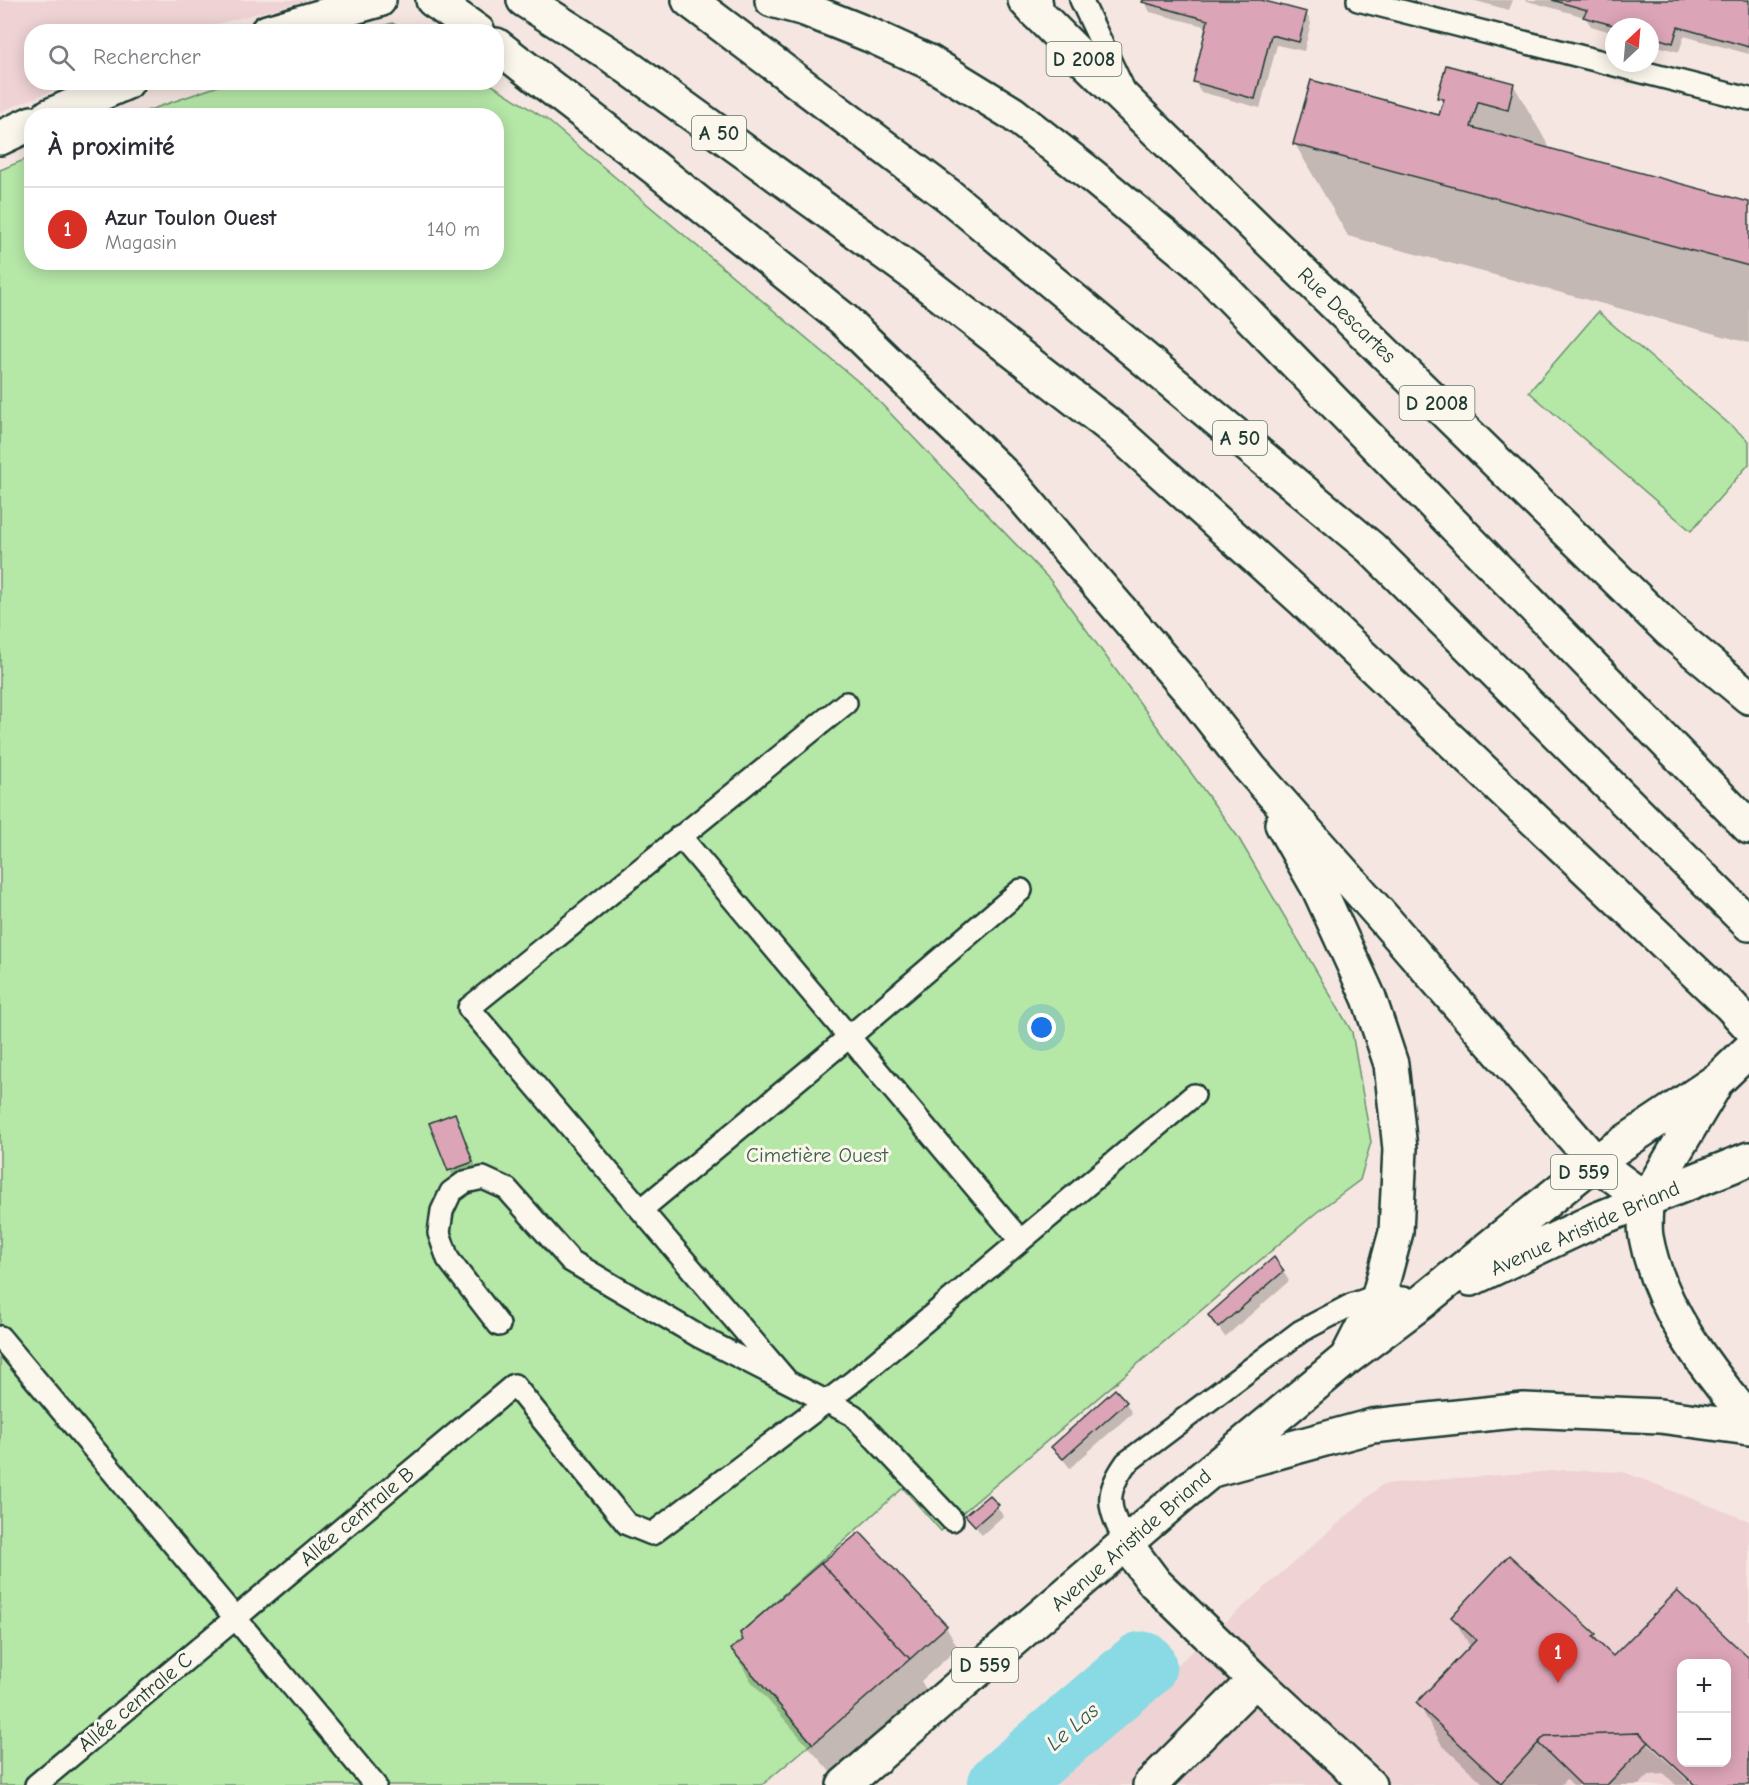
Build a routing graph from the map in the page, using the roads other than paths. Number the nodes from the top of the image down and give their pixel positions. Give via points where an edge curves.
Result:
1 (379, 0) edge
2 (433, 0) edge
3 (524, 0) edge
4 (689, 0) edge
5 (772, 0) edge
6 (1081, 0) edge
7 (1361, 0) edge
8 (1032, 4) edge
9 (295, 24) edge
10 (467, 24) edge
11 (504, 51) edge
12 (109, 90) edge
13 (1749, 99) edge
14 (1131, 104) junction
15 (67, 108) edge
16 (24, 127) edge
17 (0, 138) edge
18 (1749, 697) edge
19 (846, 704) dead end
20 (1250, 768) junction
21 (1749, 827) edge
22 (680, 836) junction
23 (1021, 891) dead end
24 (1749, 924) edge
25 (1739, 1016) edge
26 (849, 1037) junction
27 (1749, 1050) edge
28 (1719, 1079) junction
29 (1194, 1095) dead end
30 (1749, 1159) edge
31 (1595, 1162) junction
32 (1646, 1200) junction
33 (641, 1210) junction
34 (1020, 1240) junction
35 (1379, 1295) junction
36 (1423, 1301) junction
37 (499, 1325) dead end
38 (0, 1337) edge
39 (1347, 1358) junction
40 (787, 1381) junction
41 (826, 1401) junction
42 (1749, 1420) edge
43 (1749, 1428) edge
44 (1212, 1470) junction
45 (952, 1520) dead end
46 (1125, 1543) junction
47 (235, 1618) junction
48 (1255, 1680) junction
49 (36, 1785) edge
50 (375, 1785) edge
51 (844, 1785) edge
52 (1150, 1785) edge
53 (1369, 1785) edge

1 - 9 main road
2 - 10 main road
3 - 25 main road, A 50 via 611,55 901,264 1115,430 1303,600
4 - 24 main road, A 50 via 948,195 1371,548
5 - 21 main road via 805,9 929,62 1012,113 1198,263
6 - 14 lane
7 - 13 lane
8 - 14 main road, Rue Descartes / D 2008
11 - 20 main road via 843,319 1005,476 1189,690
12 - 15 main road
14 - 18 main road, Rue Descartes / D 2008 via 1669,630
16 - 17 main road
19 - 22 lane
20 - 31 main road
20 - 35 main road via 1319,889 1369,998 1390,1064 1400,1149 1396,1232
22 - 26 lane
22 - 33 lane via 469,1008
23 - 26 lane
26 - 33 lane
26 - 34 lane
27 - 28 main road, Avenue Aristide Briand / D 559
28 - 31 main road, Avenue Aristide Briand / D 559
28 - 32 main road
29 - 34 lane
30 - 32 main road, Avenue Aristide Briand / D 559
31 - 32 main road
31 - 36 main road, Avenue Aristide Briand / D 559
32 - 36 main road, Avenue Aristide Briand / D 559
32 - 42 main road via 1645,1234 1655,1273 1683,1332
33 - 40 lane
34 - 41 lane
35 - 36 lane
35 - 39 main road
35 - 46 lane via 1301,1331 1126,1463 1113,1482 1110,1509
36 - 39 main road, Avenue Aristide Briand / D 559
37 - 40 lane via 448,1259 440,1233 442,1211 451,1192 465,1182 483,1178 507,1189 571,1261
38 - 47 lane
39 - 44 main road, Avenue Aristide Briand / D 559
40 - 41 lane
41 - 45 lane via 853,1415
41 - 47 lane, Allée centrale B via 652,1534 627,1524 514,1385
43 - 44 main road via 1660,1416 1524,1410 1372,1426
44 - 46 main road, Avenue Aristide Briand / D 559
46 - 48 main road via 1155,1583
46 - 51 main road, Avenue Aristide Briand / D 559
47 - 49 lane, Allée centrale C
47 - 50 lane
48 - 52 main road
48 - 53 main road

